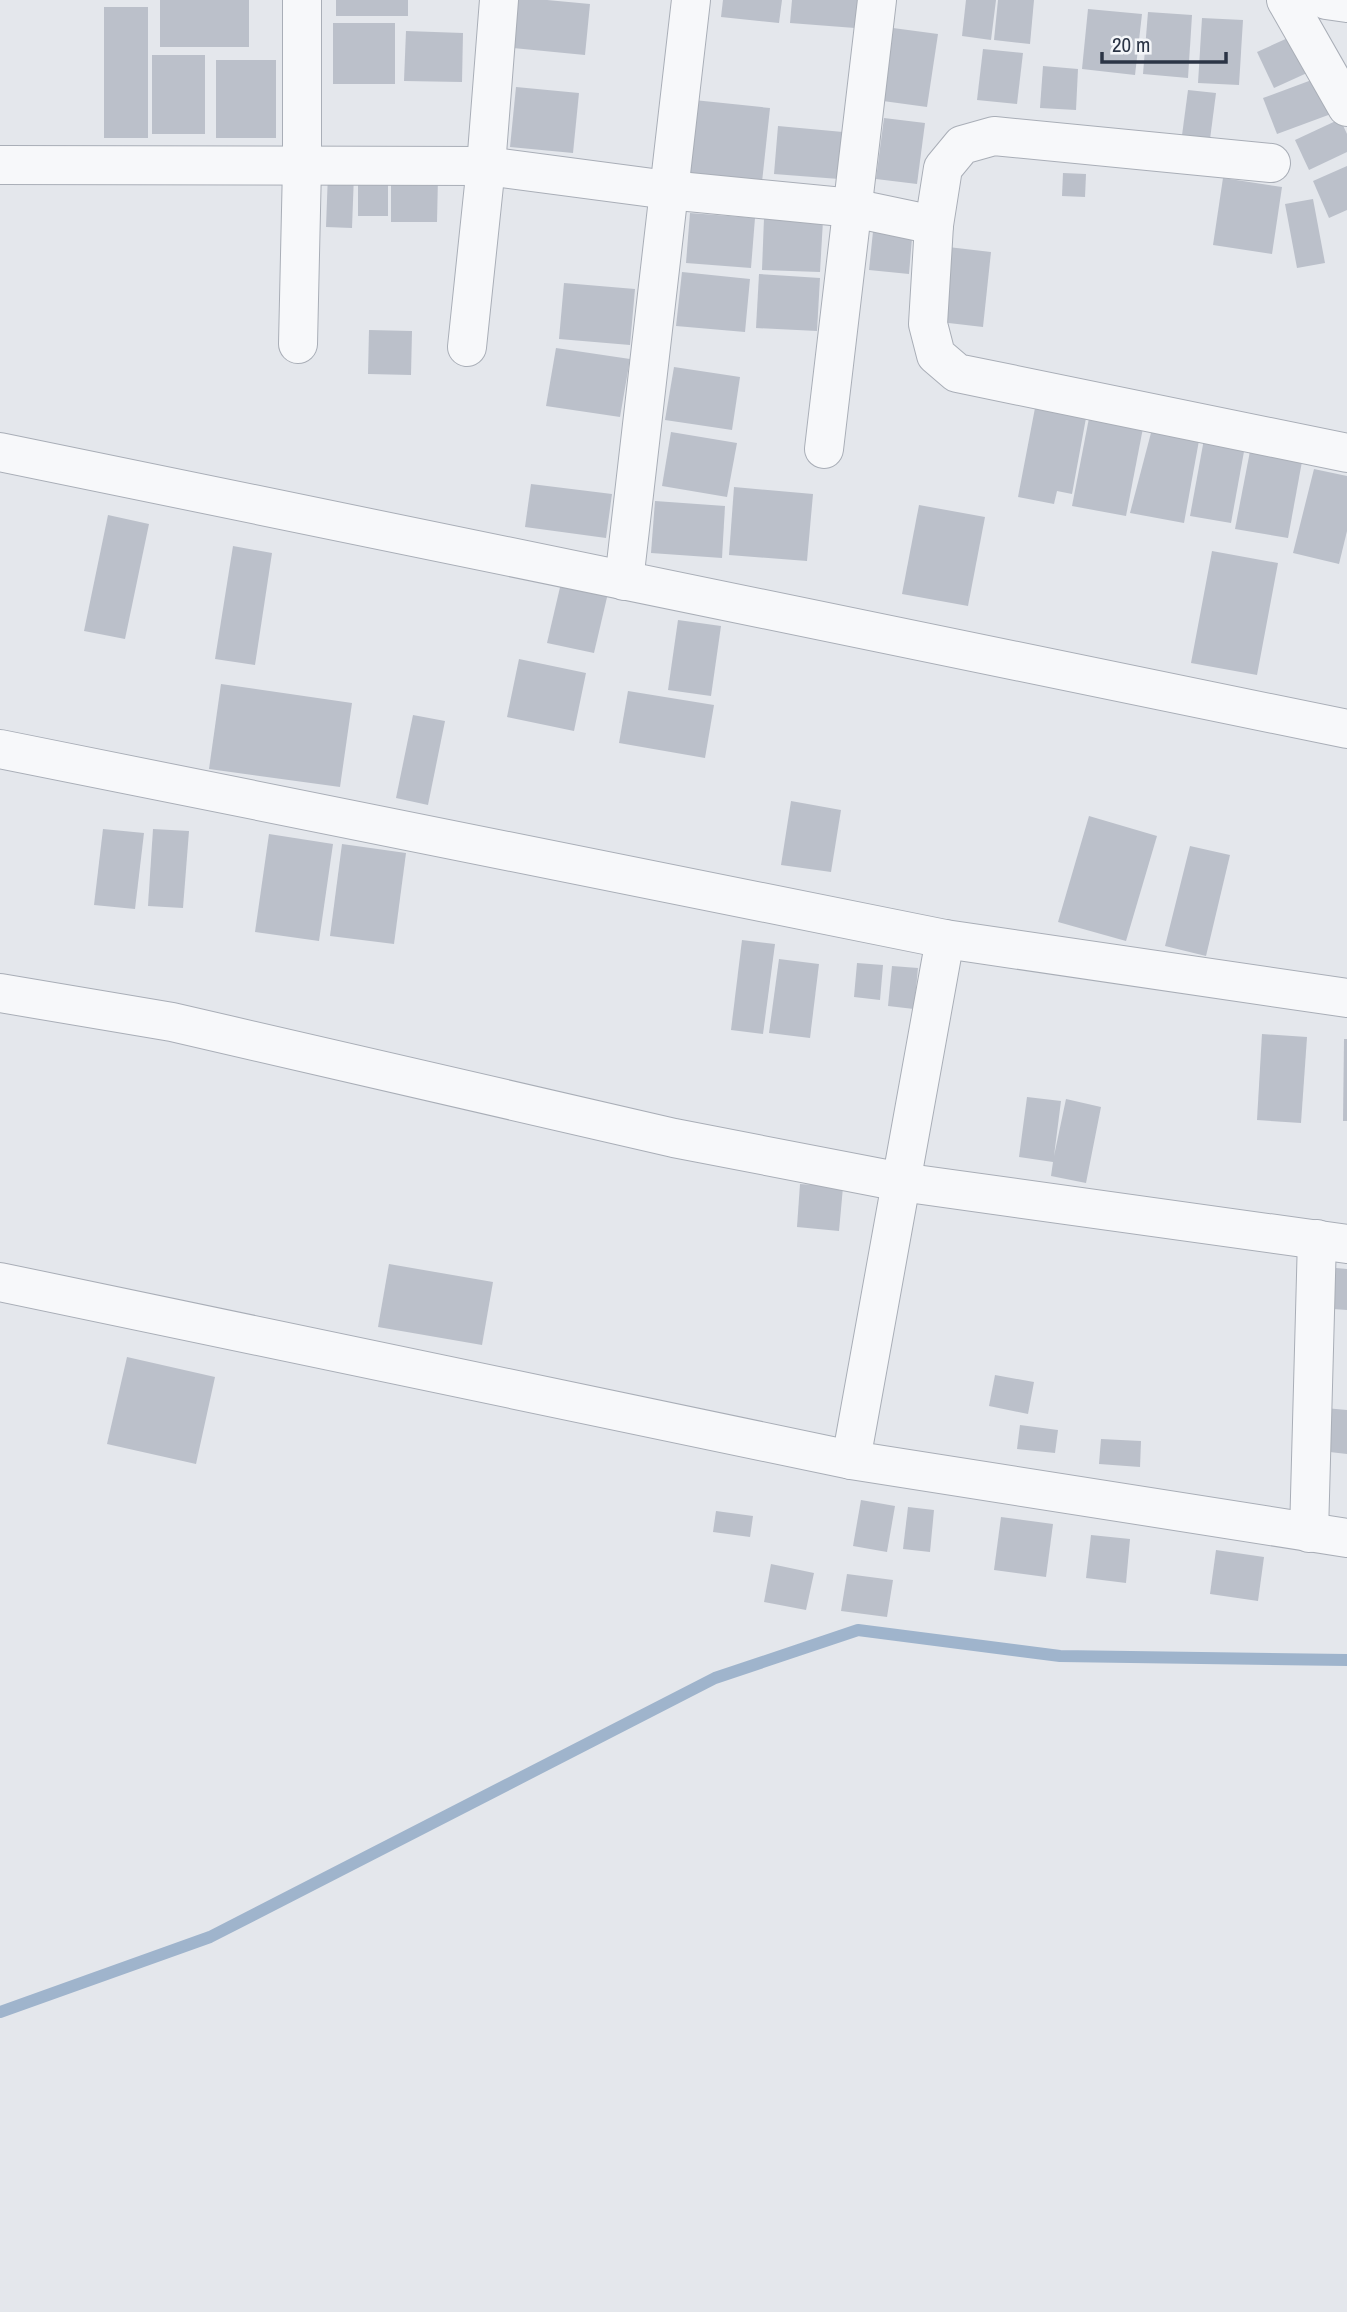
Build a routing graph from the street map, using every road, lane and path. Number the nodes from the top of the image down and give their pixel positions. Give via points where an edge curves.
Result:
1 (302, 0) edge
2 (499, 0) edge
3 (691, 0) edge
4 (877, 0) edge
5 (1286, 0) edge
6 (1326, 0) edge
7 (1347, 3) edge
8 (1347, 107) edge
9 (1271, 163) dead end
10 (0, 165) edge
11 (302, 166) junction
12 (486, 166) junction
13 (668, 190) junction
14 (853, 208) junction
15 (934, 225) junction
16 (298, 344) dead end
17 (467, 347) dead end
18 (824, 449) dead end
19 (0, 452) edge
20 (1347, 453) edge
21 (624, 581) junction
22 (1347, 730) edge
23 (0, 749) edge
24 (945, 939) junction
25 (0, 993) edge
26 (1347, 998) edge
27 (901, 1182) junction
28 (1332, 1241) edge
29 (0, 1282) edge
30 (851, 1460) junction
31 (1309, 1533) junction
32 (1347, 1538) edge

1 - 11 street
2 - 12 street
3 - 13 street
4 - 14 street
5 - 8 street
6 - 7 street
9 - 15 street via 994,136 962,145 943,169
10 - 11 street
11 - 12 street
11 - 16 street
12 - 13 street
12 - 17 street
13 - 14 street
13 - 21 street
14 - 15 street
14 - 18 street
15 - 20 street via 928,324 936,355 957,373
19 - 21 street
21 - 22 street
23 - 24 street
24 - 26 street
24 - 27 street
25 - 27 street via 172,1022 674,1138
27 - 28 street
27 - 30 street
28 - 31 street
29 - 30 street
30 - 31 street
31 - 32 street

